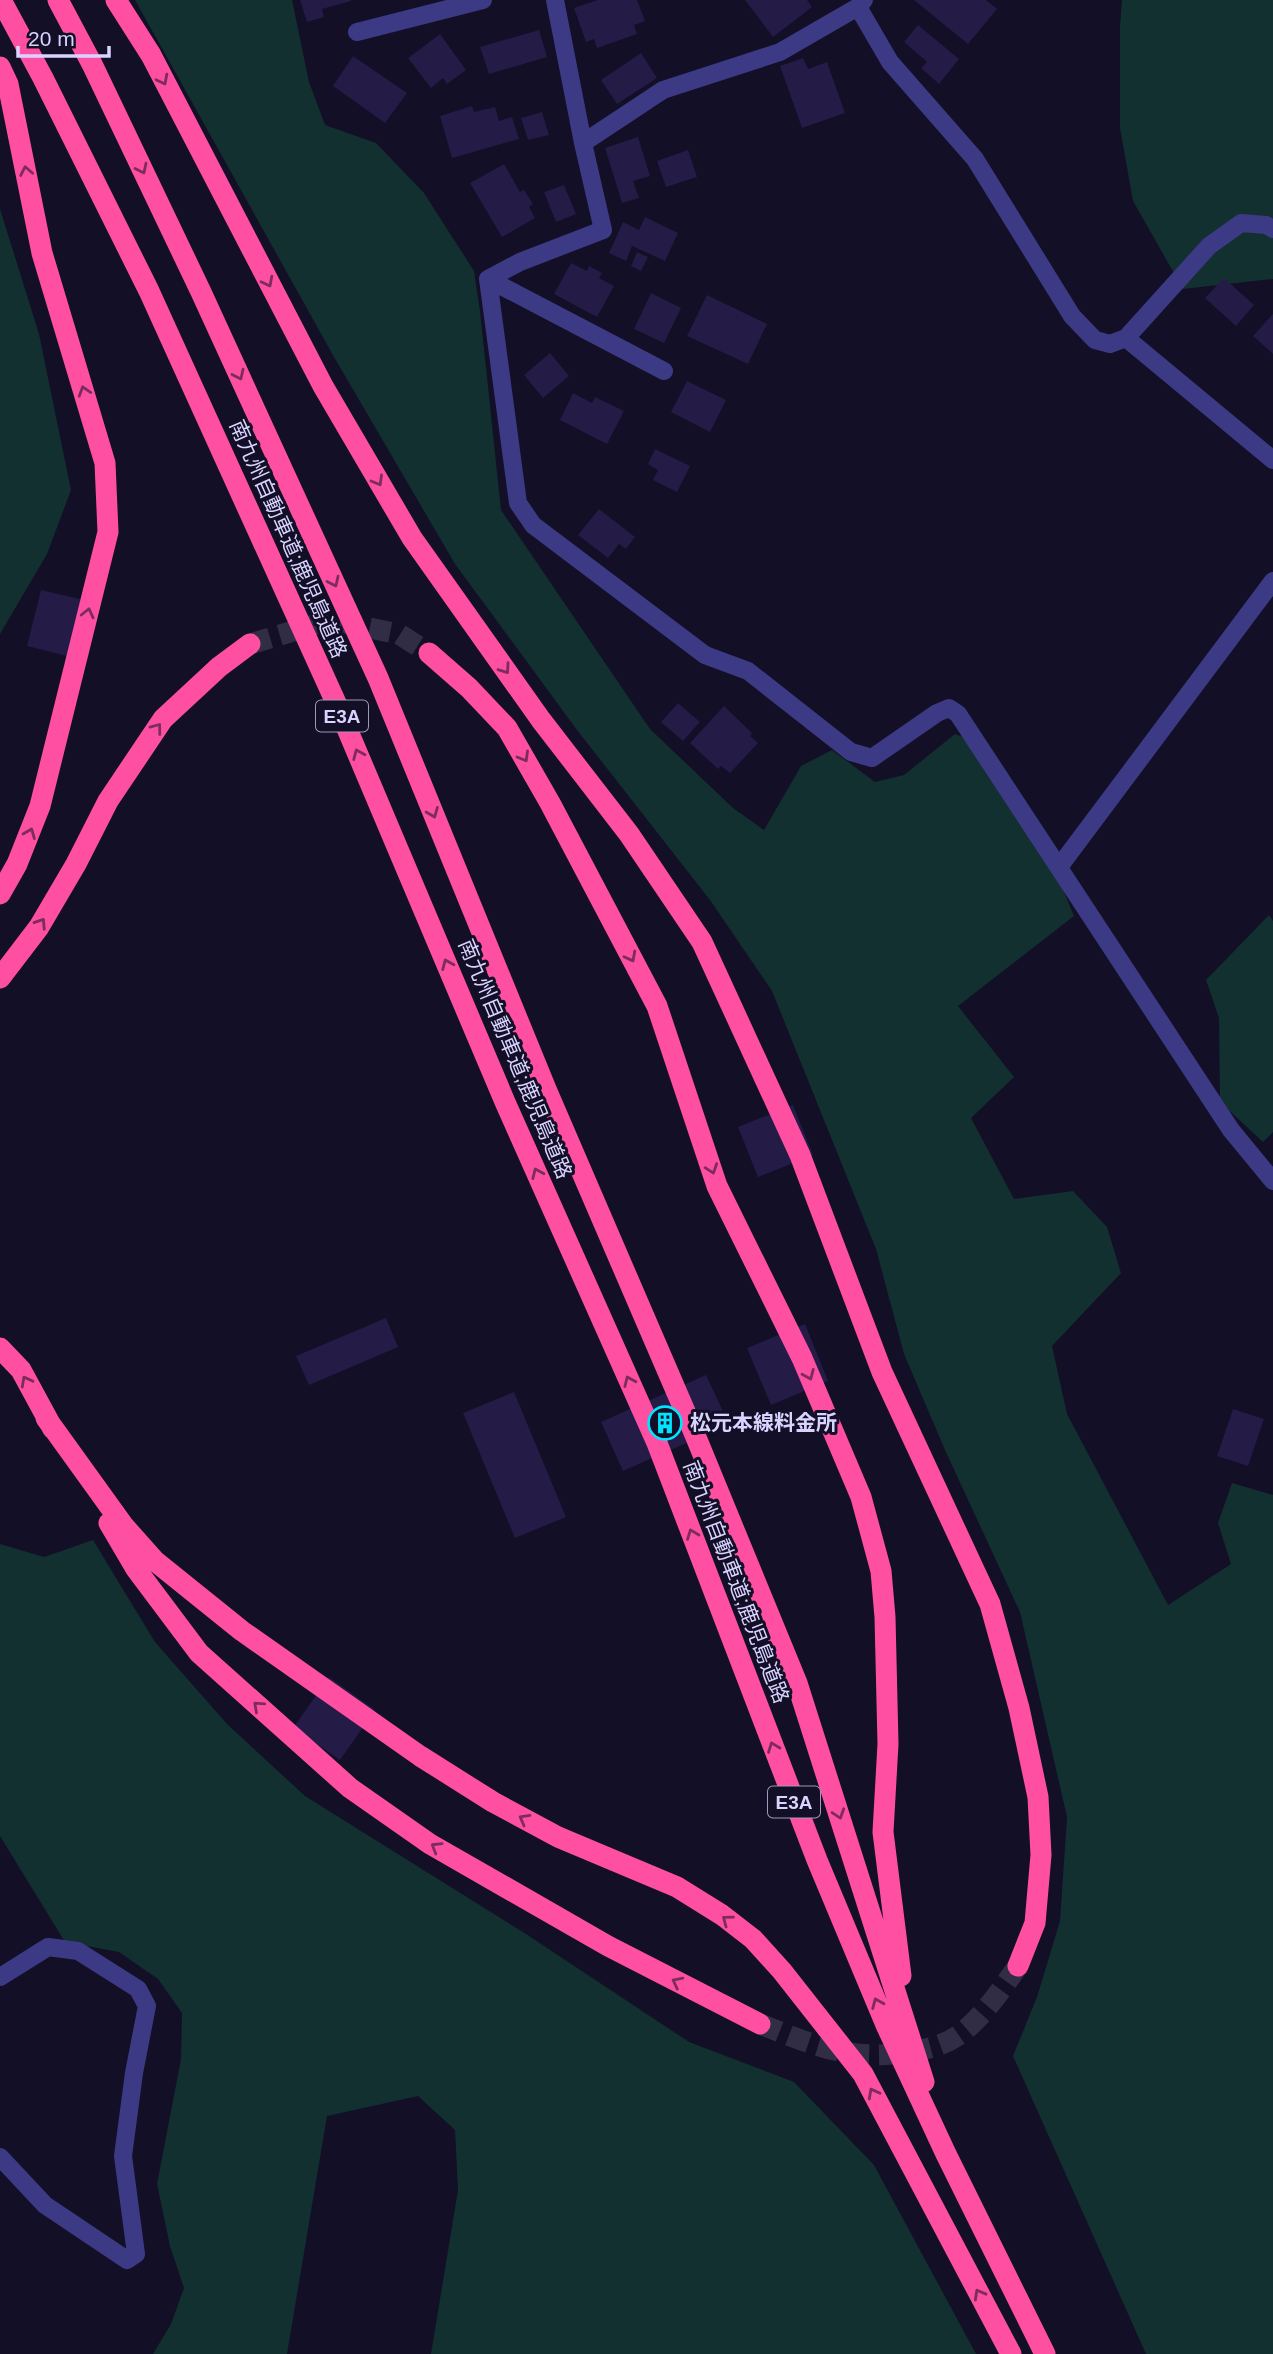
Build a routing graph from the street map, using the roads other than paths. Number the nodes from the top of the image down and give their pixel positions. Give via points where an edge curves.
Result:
1 (1, 0) edge
2 (58, 0) edge
3 (116, 0) edge
4 (482, 0) edge
5 (555, 0) edge
6 (861, 4) edge
7 (356, 32) dead end
8 (0, 67) edge
9 (583, 144) junction
10 (1273, 229) edge
11 (488, 279) junction
12 (1126, 338) junction
13 (664, 371) dead end
14 (1273, 460) edge
15 (1273, 581) edge
16 (250, 644) tunnel mouth
17 (429, 653) tunnel mouth
18 (1059, 867) junction
19 (0, 894) edge
20 (0, 978) edge
21 (1273, 1181) edge
22 (0, 1348) edge
23 (46, 1418) junction
24 (1018, 1966) tunnel mouth
25 (0, 1977) edge
26 (760, 2024) tunnel mouth
27 (907, 2026) junction
28 (946, 2154) junction
29 (0, 2157) edge
30 (1011, 2354) edge
31 (1045, 2354) edge

28 -> 1 highway, 南九州自動車道;鹿児島道路 / E3A via 817,1860 657,1443 337,705 149,291
2 -> 27 highway, 南九州自動車道;鹿児島道路 / E3A via 201,292 378,678 797,1683
3 -> 24 highway via 151,55 323,386 412,538 541,720 629,834 702,942 794,1142 882,1371 990,1604 1019,1708 1038,1797 1041,1855 1035,1923
4 - 7 street
5 - 9 street
6 - 9 street via 780,52 663,90
6 - 12 street via 890,62 975,159 1072,316 1095,340 1110,344
19 -> 8 highway via 40,806 108,532 105,463 42,253 8,84
9 - 11 street via 603,230
10 - 12 street via 1241,223 1209,246
11 - 13 street
11 - 18 street via 513,478 518,503 533,525 705,655 748,671 860,756 872,758 949,708 958,714
12 - 14 street
15 - 18 street
20 -> 16 highway via 39,927 108,801 163,719
17 -> 27 highway via 507,728 657,1006 717,1186 802,1358 861,1497 881,1571 888,1744 883,1832
18 - 21 street via 1231,1130
23 -> 22 highway via 21,1370
26 -> 23 highway via 608,1946 430,1844 350,1788 199,1653 135,1569
30 -> 23 highway via 863,2074 753,1940 677,1887 558,1837 493,1802 242,1631 155,1561 123,1525
25 - 29 street via 48,1947 78,1951 138,1989 147,2006 122,2156 136,2254 127,2260 46,2205
27 - 28 highway, 南九州自動車道;鹿児島道路 / E3A
28 - 31 highway, 南九州自動車道;鹿児島道路 / E3A

